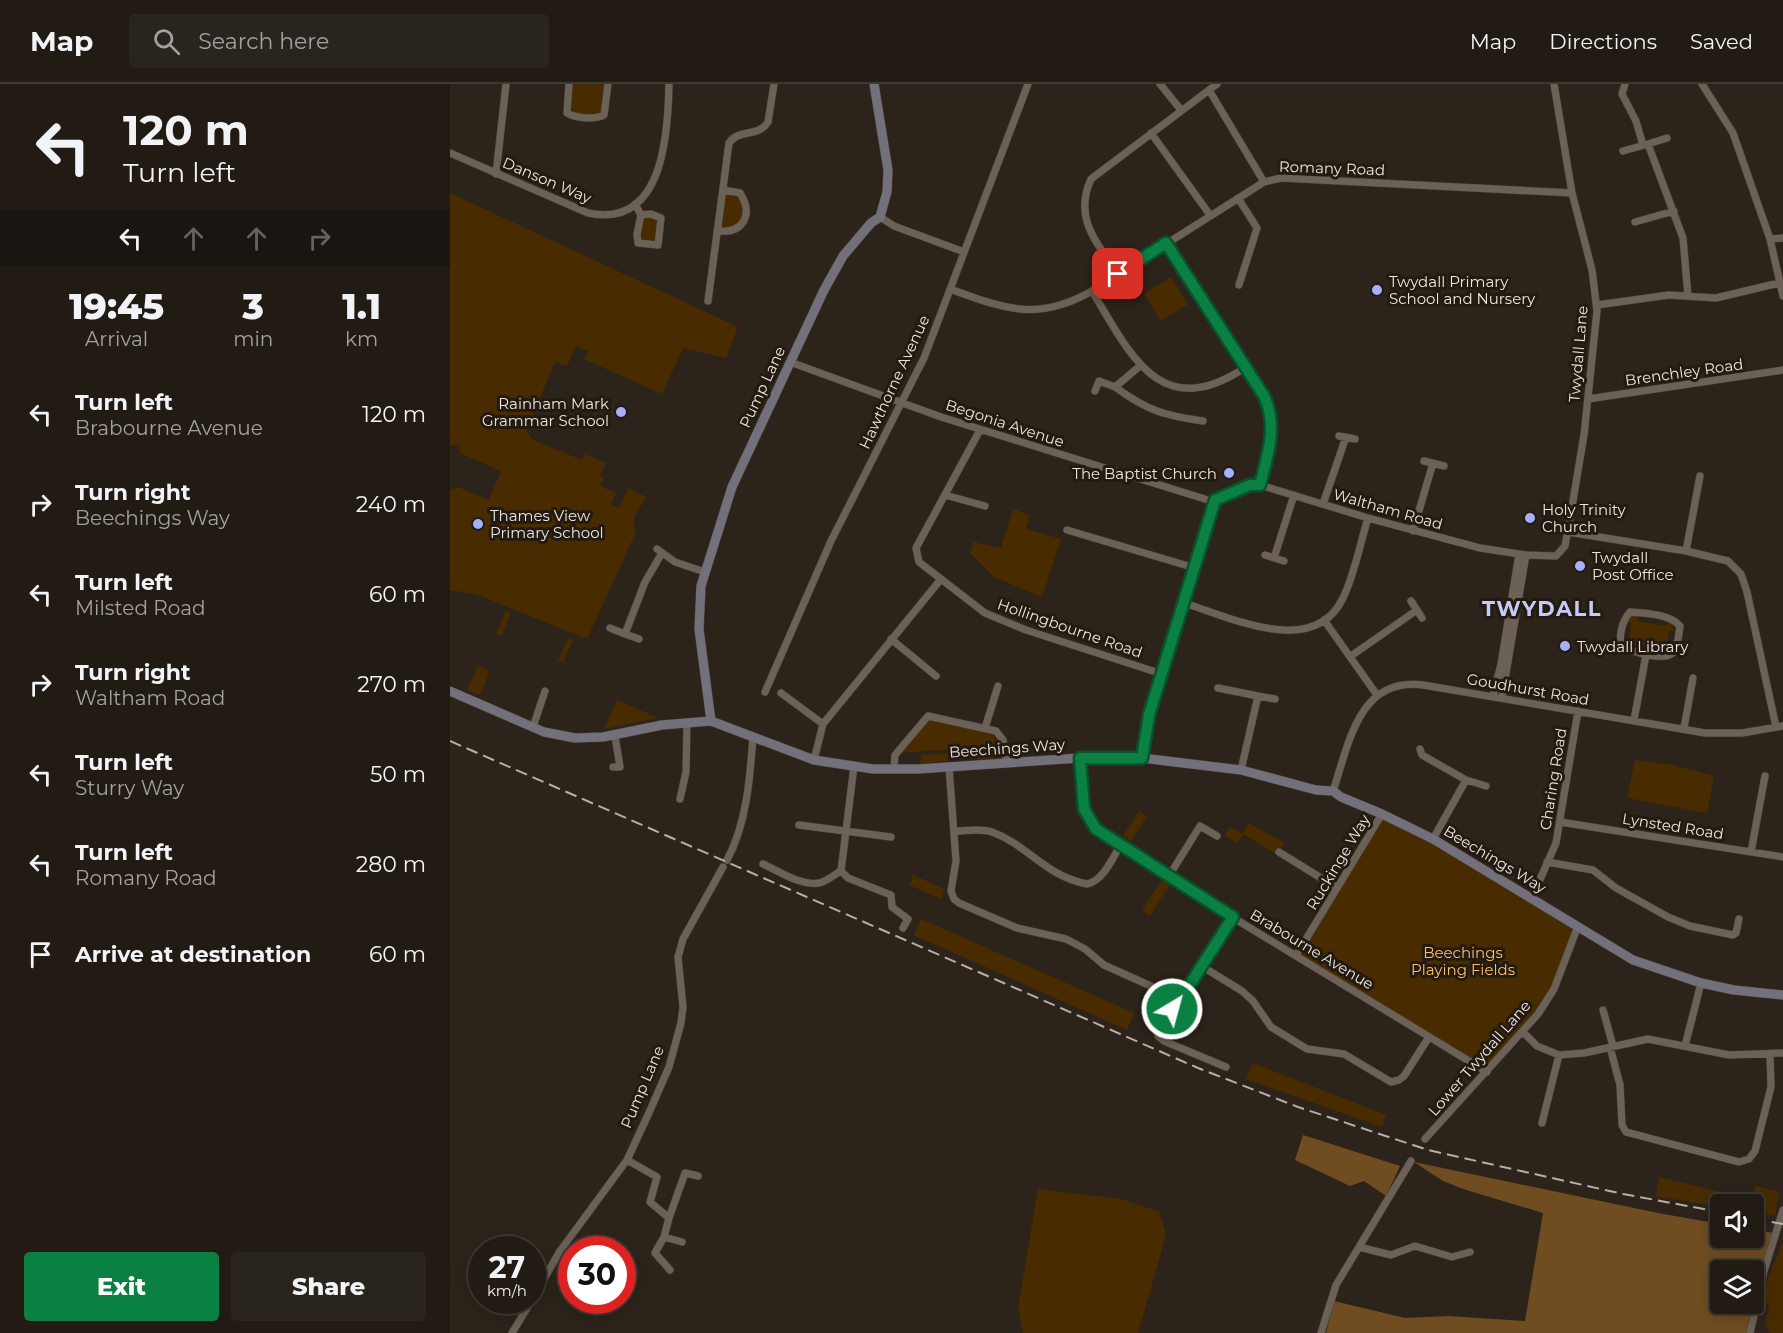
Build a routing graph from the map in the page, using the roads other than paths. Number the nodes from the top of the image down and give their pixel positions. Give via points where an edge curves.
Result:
1 (506, 84) edge
2 (569, 84) edge
3 (608, 84) edge
4 (669, 84) edge
5 (774, 84) edge
6 (874, 84) edge
7 (1028, 84) edge
8 (1160, 84) edge
9 (1217, 84) edge
10 (1554, 84) edge
11 (1625, 84) edge
12 (1702, 84) edge
13 (1209, 90) junction
14 (1181, 110) junction
15 (1151, 133) junction
16 (1667, 138) dead end
17 (1645, 145) junction
18 (1623, 151) dead end
19 (450, 153) edge
20 (496, 174) junction
21 (1264, 182) junction
22 (723, 190) junction
23 (1572, 193) junction
24 (1238, 198) junction
25 (635, 204) junction
26 (1674, 212) junction
27 (642, 215) junction
28 (1210, 215) junction
29 (880, 217) junction
30 (1635, 222) dead end
31 (717, 231) junction
32 (1783, 238) edge
33 (1770, 239) junction
34 (1166, 243) junction
35 (964, 252) junction
36 (1118, 274) junction
37 (1779, 284) junction
38 (1239, 285) dead end
39 (950, 289) junction
40 (1092, 291) junction
41 (1688, 296) junction
42 (1783, 296) edge
43 (708, 302) dead end
44 (1597, 305) junction
45 (790, 363) junction
46 (1140, 366) junction
47 (1246, 367) junction
48 (1783, 370) edge
49 (1115, 387) junction
50 (1095, 391) dead end
51 (1588, 399) junction
52 (902, 402) junction
53 (1203, 421) dead end
54 (980, 430) junction
55 (1354, 439) dead end
56 (1424, 461) dead end
57 (1433, 463) junction
58 (1444, 466) dead end
59 (1700, 476) dead end
60 (1260, 485) junction
61 (945, 495) junction
62 (1294, 495) junction
63 (1215, 500) junction
64 (1323, 504) junction
65 (985, 507) dead end
66 (1368, 518) junction
67 (1067, 530) dead end
68 (1413, 531) junction
69 (1568, 532) junction
70 (1686, 551) junction
71 (1522, 554) junction
72 (1265, 555) dead end
73 (1558, 555) joint
74 (1274, 558) junction
75 (1284, 561) dead end
76 (1195, 568) junction
77 (705, 572) junction
78 (941, 579) junction
79 (1411, 601) dead end
80 (1184, 603) junction
81 (1417, 610) junction
82 (1422, 618) dead end
83 (1324, 620) junction
84 (610, 628) dead end
85 (625, 634) junction
86 (639, 639) dead end
87 (891, 639) junction
88 (1646, 655) junction
89 (1351, 656) junction
90 (1162, 675) junction
91 (936, 676) dead end
92 (1693, 678) dead end
93 (768, 684) junction
94 (998, 686) dead end
95 (1218, 688) dead end
96 (545, 691) dead end
97 (450, 692) edge
98 (765, 692) dead end
99 (1377, 694) junction
100 (1258, 696) junction
101 (1493, 696) junction
102 (1502, 698) junction
103 (1275, 699) dead end
104 (1578, 711) junction
105 (1634, 720) junction
106 (711, 721) junction
107 (687, 723) junction
108 (823, 724) junction
109 (533, 727) junction
110 (1780, 727) edge
111 (985, 728) junction
112 (1684, 728) junction
113 (615, 736) junction
114 (753, 737) junction
115 (1420, 749) dead end
116 (1080, 758) junction
117 (1142, 758) junction
118 (814, 760) junction
119 (1006, 763) junction
120 (854, 766) junction
121 (613, 767) dead end
122 (950, 767) junction
123 (894, 769) junction
124 (1241, 770) junction
125 (1765, 776) dead end
126 (1466, 780) junction
127 (1486, 786) dead end
128 (1333, 791) junction
129 (680, 799) dead end
130 (1382, 814) junction
131 (1192, 820) dead end
132 (1560, 822) junction
133 (799, 825) dead end
134 (1200, 826) junction
135 (846, 831) junction
136 (955, 831) junction
137 (1217, 836) dead end
138 (891, 837) dead end
139 (1433, 840) junction
140 (1120, 846) junction
141 (1279, 852) dead end
142 (1751, 852) junction
143 (1783, 857) edge
144 (727, 860) dead end
145 (1547, 862) junction
146 (763, 864) dead end
147 (723, 867) dead end
148 (841, 871) junction
149 (1169, 876) junction
150 (1538, 884) dead end
151 (1337, 888) junction
152 (1233, 917) junction
153 (1739, 919) dead end
154 (1578, 926) junction
155 (903, 928) dead end
156 (1297, 954) junction
157 (1203, 967) junction
158 (1701, 983) junction
159 (1783, 995) edge
160 (1173, 996) junction
161 (1603, 1010) dead end
162 (1523, 1032) junction
163 (1429, 1037) junction
164 (1611, 1046) junction
165 (1685, 1046) junction
166 (1783, 1053) edge
167 (1559, 1055) junction
168 (1770, 1055) junction
169 (1226, 1067) dead end
170 (1487, 1072) junction
171 (1542, 1123) dead end
172 (1425, 1139) dead end
173 (627, 1161) junction
174 (1411, 1161) dead end
175 (698, 1176) dead end
176 (1783, 1210) edge
177 (669, 1218) junction
178 (664, 1237) junction
179 (682, 1242) dead end
180 (1359, 1247) junction
181 (1470, 1252) dead end
182 (670, 1270) dead end
183 (546, 1276) edge
184 (524, 1314) edge
185 (512, 1333) edge
186 (1320, 1333) edge
187 (1750, 1333) edge

1 - 20 street
2 - 3 street via 567,113 598,118 604,115
4 - 25 street via 658,171 649,192
5 - 22 street via 764,128 736,135 729,143
6 - 29 street via 888,170
7 - 35 street, Hawthorne Avenue
8 - 14 street
9 - 13 street
10 - 23 street, Twydall Lane
11 - 17 street via 1622,94
12 - 33 street via 1733,133
13 - 14 street
13 - 21 street
14 - 15 street
15 - 28 street
15 - 36 street via 1098,171 1083,198 1090,232
16 - 17 street
17 - 18 street
17 - 26 street
19 - 20 street, Danson Way
20 - 25 street, Danson Way via 588,213 613,214
21 - 23 street, Romany Road via 1291,178
21 - 24 street, Romany Road
22 - 31 street
22 - 31 street via 740,193 745,211 737,230
23 - 44 street, Twydall Lane
24 - 28 street, Romany Road
24 - 38 street via 1257,228
25 - 27 street
26 - 30 street
26 - 41 street via 1683,238
27 - 27 street via 660,218 658,245 638,243
28 - 34 street, Romany Road
29 - 35 street
29 - 45 street, Pump Lane via 837,265
31 - 43 street
32 - 33 street
33 - 37 street
34 - 36 street, Romany Road
34 - 47 street
35 - 39 street, Hawthorne Avenue
36 - 40 street, Romany Road
37 - 41 street via 1720,297
37 - 42 street
39 - 40 street, Romany Road via 1004,308 1028,311 1061,306
39 - 52 street, Hawthorne Avenue via 926,354
40 - 46 street
41 - 44 street via 1656,296
44 - 51 street, Twydall Lane
45 - 52 street, Begonia Avenue
45 - 77 street, Pump Lane via 732,487
46 - 47 street via 1154,378 1189,388 1216,384
46 - 49 street
47 - 60 street via 1264,396 1272,421 1272,442
48 - 51 street, Brenchley Road
49 - 50 street via 1099,381
49 - 53 street via 1162,415
51 - 69 street, Twydall Lane
52 - 54 street, Begonia Avenue
52 - 93 street, Hawthorne Avenue via 831,540
54 - 61 street, Hollingbourne Road
54 - 63 street, Begonia Avenue
55 - 64 street via 1343,437
56 - 57 street
57 - 58 street
57 - 68 street
59 - 70 street
60 - 62 street, Waltham Road
60 - 63 street via 1250,485
61 - 65 street
61 - 78 street, Hollingbourne Road via 915,551 919,562
62 - 64 street, Waltham Road
62 - 74 street
63 - 76 street
64 - 66 street, Waltham Road
66 - 68 street, Waltham Road
66 - 83 street via 1343,598
67 - 76 street
68 - 71 street, Waltham Road
69 - 70 street
69 - 73 street, Twydall Lane
70 - 110 street via 1728,561 1741,574
71 - 73 street, Waltham Road
71 - 101 street
71 - 102 street
72 - 74 street
74 - 75 street
76 - 80 street
77 - 85 street via 675,562 660,551
77 - 106 street, Pump Lane via 698,616
78 - 87 street
78 - 90 street, Hollingbourne Road via 985,613
79 - 81 street
80 - 83 street via 1276,631 1293,632
80 - 90 street
81 - 82 street
81 - 89 street
83 - 89 street
84 - 85 street
85 - 86 street
87 - 91 street
87 - 108 street
88 - 88 street via 1622,648 1623,622 1630,612 1668,618 1680,626 1673,655
88 - 105 street
89 - 99 street
90 - 117 street
92 - 112 street
93 - 98 street, Hawthorne Avenue
93 - 108 street
94 - 111 street
95 - 100 street
96 - 109 street
97 - 109 street, Beechings Way
99 - 101 street, Goudhurst Road via 1413,684
99 - 128 street via 1359,715
100 - 103 street
100 - 124 street
101 - 102 street, Goudhurst Road
102 - 104 street, Goudhurst Road
104 - 105 street, Goudhurst Road
104 - 132 street, Charing Road
105 - 112 street, Goudhurst Road
106 - 107 street, Beechings Way
106 - 114 street, Beechings Way
107 - 113 street, Beechings Way
107 - 129 street via 686,772
108 - 118 street
109 - 113 street, Beechings Way via 575,738
110 - 112 street, Goudhurst Road via 1724,734
111 - 119 street via 1000,734
111 - 123 street via 928,716 895,754
113 - 121 street via 620,767
114 - 118 street, Beechings Way
114 - 144 street via 747,796 735,845
115 - 126 street via 1422,755
116 - 117 street, Beechings Way
116 - 119 street, Beechings Way
116 - 140 street, Brabourne Avenue via 1082,799 1089,821
117 - 124 street, Beechings Way
118 - 120 street, Beechings Way
119 - 122 street, Beechings Way
120 - 123 street, Beechings Way
120 - 135 street
122 - 123 street, Beechings Way
122 - 136 street
124 - 128 street, Beechings Way
125 - 142 street
126 - 127 street
126 - 139 street
128 - 130 street, Beechings Way
130 - 139 street, Beechings Way
130 - 151 street, Ruckinge Way
131 - 134 street
132 - 142 street, Lynsted Road
132 - 145 street, Charing Road
133 - 135 street
134 - 137 street
134 - 149 street
135 - 138 street
135 - 148 street
136 - 140 street via 991,832 1046,869 1087,884 1100,877
136 - 160 street via 951,891 956,902 1013,927 1066,939 1104,965
139 - 154 street, Beechings Way
140 - 149 street, Brabourne Avenue
141 - 151 street
142 - 143 street, Lynsted Road
145 - 150 street, Charing Road
145 - 153 street via 1593,870 1637,901 1690,926 1733,935
146 - 148 street via 814,883
147 - 173 street, Pump Lane via 683,939 678,957 683,1007 676,1045
148 - 155 street via 847,878 891,895 892,907 908,919
149 - 152 street, Brabourne Avenue
151 - 156 street, Ruckinge Way
152 - 156 street, Brabourne Avenue
152 - 157 street
154 - 158 street, Beechings Way via 1634,960
154 - 162 street, Lower Twydall Lane via 1554,989
156 - 163 street, Brabourne Avenue
157 - 160 street via 1189,986
157 - 163 street via 1253,1001 1271,1027 1307,1048 1344,1054 1390,1082 1404,1076
158 - 159 street, Beechings Way
158 - 165 street
160 - 169 street via 1172,1009 1161,1020 1158,1036
161 - 164 street
162 - 167 street via 1536,1046
162 - 170 street, Lower Twydall Lane
163 - 170 street, Brabourne Avenue
164 - 165 street via 1648,1038
164 - 167 street
164 - 168 street via 1620,1085 1622,1125 1627,1133 1739,1162 1749,1160 1755,1151 1771,1087
165 - 168 street via 1729,1055
166 - 168 street
167 - 171 street
170 - 172 street, Lower Twydall Lane
173 - 177 street via 657,1177 650,1202
173 - 183 street, Pump Lane
174 - 180 street
175 - 177 street via 685,1173
176 - 187 street
177 - 178 street
178 - 179 street
178 - 182 street via 655,1253
180 - 181 street via 1391,1255 1415,1246 1452,1257
180 - 186 street via 1336,1285
184 - 185 street, Pump Lane

